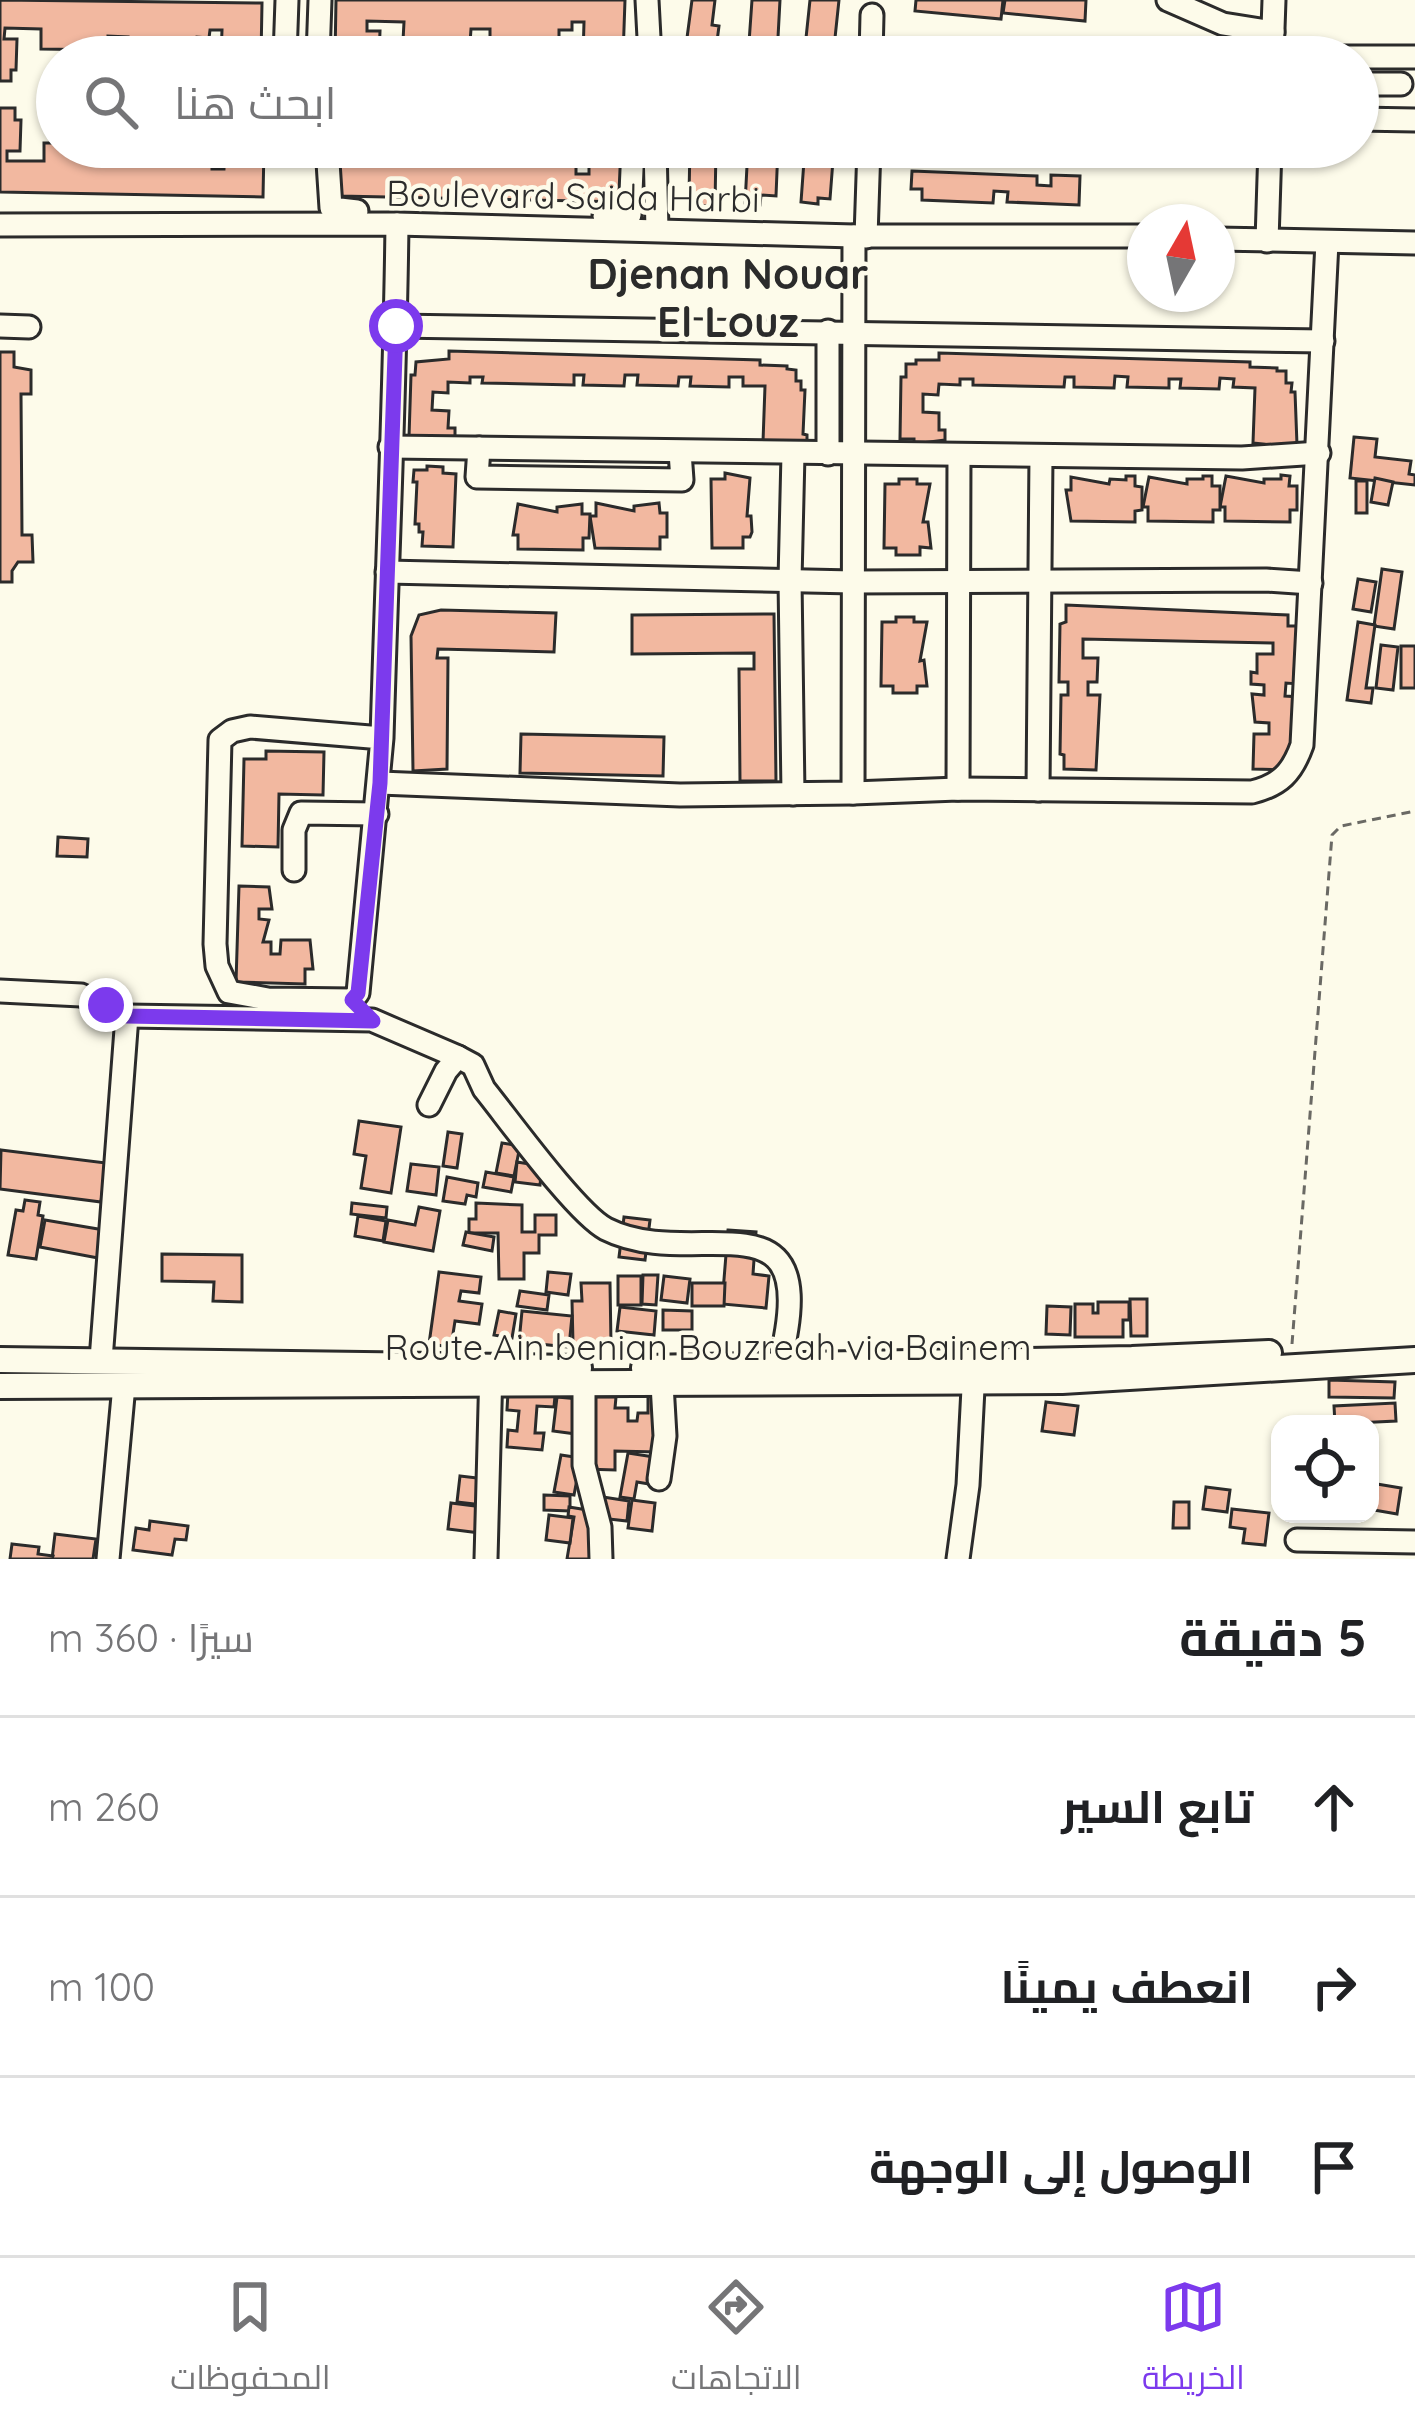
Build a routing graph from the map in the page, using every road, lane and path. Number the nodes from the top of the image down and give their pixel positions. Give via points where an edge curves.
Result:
1 (287, 0) edge
2 (320, 0) edge
3 (636, 0) edge
4 (647, 0) edge
5 (1168, 0) edge
6 (1274, 0) edge
7 (872, 15) dead end
8 (1273, 32) junction
9 (286, 36) edge
10 (319, 36) edge
11 (635, 36) edge
12 (649, 36) edge
13 (872, 36) edge
14 (1273, 36) edge
15 (1379, 57) edge
16 (1415, 57) edge
17 (1379, 84) edge
18 (1401, 84) dead end
19 (1379, 119) edge
20 (1415, 120) edge
21 (327, 168) edge
22 (633, 168) edge
23 (656, 168) edge
24 (867, 168) edge
25 (1269, 168) edge
26 (397, 224) junction
27 (0, 225) edge
28 (657, 230) junction
29 (860, 236) junction
30 (1127, 236) edge
31 (1235, 240) edge
32 (1267, 241) junction
33 (1328, 242) junction
34 (1415, 243) edge
35 (0, 326) edge
36 (396, 326) junction
37 (29, 327) dead end
38 (828, 332) junction
39 (855, 332) junction
40 (1323, 340) junction
41 (390, 447) junction
42 (1319, 453) junction
43 (793, 454) junction
44 (828, 454) junction
45 (855, 454) junction
46 (959, 455) junction
47 (1041, 456) junction
48 (387, 572) junction
49 (790, 580) junction
50 (1040, 581) junction
51 (956, 582) junction
52 (853, 583) junction
53 (1311, 584) junction
54 (382, 738) junction
55 (380, 783) junction
56 (958, 789) junction
57 (1038, 790) junction
58 (853, 793) junction
59 (793, 794) junction
60 (1415, 811) edge
61 (377, 814) junction
62 (294, 870) dead end
63 (0, 992) edge
64 (352, 1000) junction
65 (127, 1016) junction
66 (373, 1021) junction
67 (458, 1057) junction
68 (429, 1105) dead end
69 (1415, 1345) edge
70 (1292, 1351) junction
71 (0, 1360) edge
72 (101, 1360) junction
73 (1415, 1360) edge
74 (778, 1366) junction
75 (974, 1372) junction
76 (491, 1377) junction
77 (662, 1384) junction
78 (124, 1385) junction
79 (584, 1385) junction
80 (0, 1386) edge
81 (659, 1479) dead end
82 (1297, 1540) dead end
83 (1415, 1541) edge
84 (108, 1559) edge
85 (486, 1559) edge
86 (601, 1559) edge
87 (958, 1559) edge

1 - 9 street
2 - 10 street
3 - 11 street
4 - 12 street
5 - 8 street via 1223,24
6 - 8 street
7 - 13 street
8 - 14 street
15 - 16 street
17 - 18 street
19 - 20 street
21 - 22 street via 328,200 339,211 623,216 633,209
23 - 28 street
24 - 29 street
25 - 32 street
26 - 27 street, Boulevard Saida Harbi
26 - 28 street, Boulevard Saida Harbi
26 - 36 street
28 - 29 street, Boulevard Saida Harbi
29 - 30 street, Boulevard Saida Harbi
29 - 39 street
31 - 32 street
32 - 33 street
33 - 34 street
33 - 40 street
35 - 37 street
36 - 38 street
36 - 41 street
38 - 39 street
38 - 44 street
39 - 40 street
39 - 45 street
40 - 42 street
41 - 43 street
41 - 48 street
42 - 47 street
42 - 53 street
43 - 44 street
43 - 49 street
44 - 45 street
45 - 46 street
45 - 52 street
46 - 47 street
46 - 51 street
47 - 50 street
48 - 49 street
48 - 54 street
49 - 52 street
49 - 59 street
50 - 51 street
50 - 53 street
50 - 57 street
51 - 52 street
51 - 56 street
52 - 58 street
53 - 57 street via 1302,746 1286,776 1252,792
54 - 55 street
54 - 64 street via 250,727 220,740 214,944 229,992
55 - 59 street
55 - 61 street
56 - 57 street
56 - 58 street
58 - 59 street
60 - 70 path via 1341,826 1333,835
61 - 62 street via 301,813
61 - 64 street
63 - 65 street via 61,991
64 - 66 street
65 - 66 street
65 - 72 street
66 - 67 street
67 - 68 street
67 - 74 street via 473,1065 484,1089 602,1227 773,1253 789,1304
69 - 70 main road, Route Ain benian Bouzreah via Bainem
70 - 75 main road, Route Ain benian Bouzreah via Bainem
71 - 72 main road, Route Ain benian Bouzreah via Bainem
72 - 76 main road, Route Ain benian Bouzreah via Bainem
73 - 75 main road, Route Ain benian Bouzreah via Bainem via 1157,1376
74 - 75 main road, Route Ain benian Bouzreah via Bainem
74 - 76 main road, Route Ain benian Bouzreah via Bainem
75 - 77 main road, Route Ain benian Bouzreah via Bainem
75 - 87 street
76 - 78 main road, Route Ain benian Bouzreah via Bainem
76 - 79 main road, Route Ain benian Bouzreah via Bainem
76 - 85 street
77 - 79 main road, Route Ain benian Bouzreah via Bainem
77 - 81 street
78 - 80 main road, Route Ain benian Bouzreah via Bainem
78 - 84 street
79 - 86 street via 584,1465
82 - 83 street

